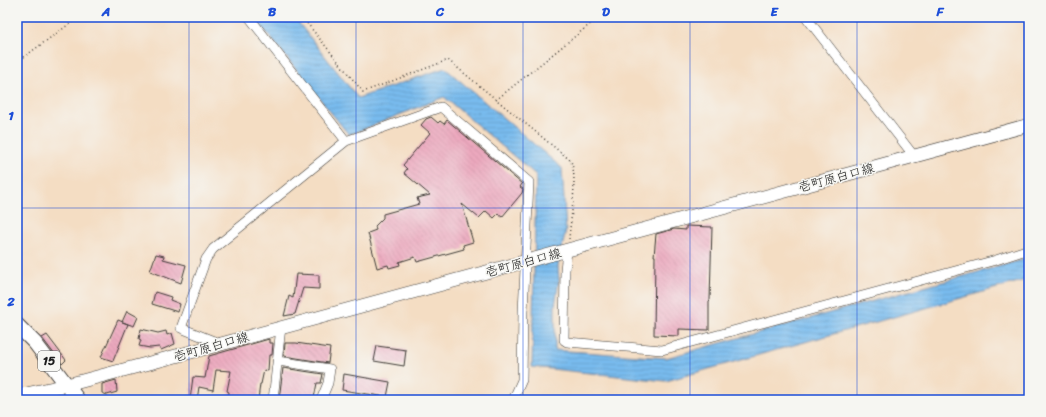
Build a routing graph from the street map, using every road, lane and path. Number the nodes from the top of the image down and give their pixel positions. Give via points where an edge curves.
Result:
1 (79, 17) edge
2 (249, 17) edge
3 (302, 17) edge
4 (599, 17) edge
5 (806, 17) edge
6 (17, 62) edge
7 (496, 100) junction
8 (1029, 125) edge
9 (346, 141) junction
10 (914, 156) junction
11 (1029, 249) edge
12 (564, 251) junction
13 (528, 260) junction
14 (17, 325) edge
15 (282, 327) junction
16 (221, 344) junction
17 (278, 361) junction
18 (67, 385) junction
19 (17, 396) edge
20 (78, 400) edge
21 (273, 400) edge
22 (321, 400) edge
23 (513, 400) edge

1 - 6 path
2 - 9 street
3 - 7 path via 363,92 448,60
4 - 7 path
5 - 10 street
7 - 12 path via 572,163 573,197
8 - 10 main road, 壱町原白口線
9 - 13 street via 441,108 529,182
9 - 16 street via 213,248 206,259 181,328
10 - 12 main road, 壱町原白口線
11 - 12 street via 662,350 564,340
12 - 13 main road, 壱町原白口線
13 - 15 main road, 壱町原白口線
13 - 23 street via 523,312 522,380
14 - 18 main road, 15 via 35,343
15 - 16 main road, 壱町原白口線
15 - 17 street
16 - 18 main road, 壱町原白口線
17 - 21 street
17 - 22 street via 330,369
18 - 19 main road, 壱町原白口線
18 - 20 main road, 15

